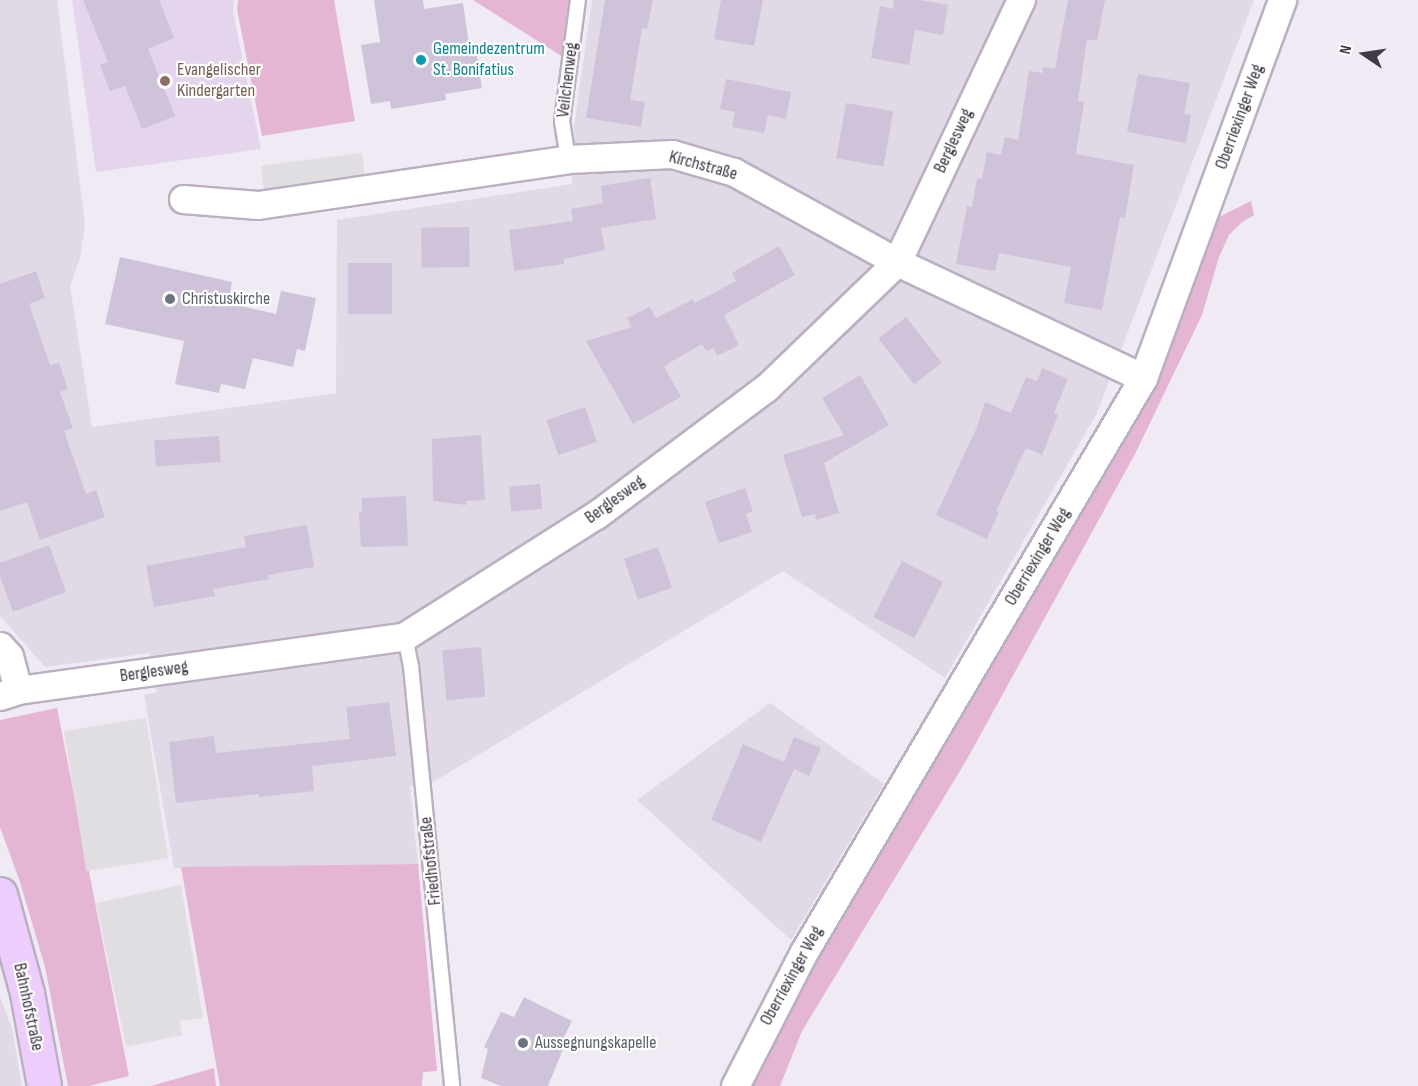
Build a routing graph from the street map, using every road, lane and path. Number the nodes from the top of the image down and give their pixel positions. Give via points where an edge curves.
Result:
1 (578, 0) edge
2 (1021, 0) edge
3 (1282, 0) edge
4 (568, 159) junction
5 (183, 199) dead end
6 (897, 262) junction
7 (1143, 378) junction
8 (405, 636) junction
9 (0, 646) edge
10 (9, 693) edge
11 (0, 894) edge
12 (44, 1086) edge
13 (452, 1086) edge
14 (735, 1086) edge

1 - 4 lane, Veilchenweg via 562,121
2 - 6 street, Berglesweg
3 - 7 street, Oberriexinger Weg
4 - 5 street, Kirchstraße via 258,205
4 - 6 street, Kirchstraße via 672,154 734,172
6 - 7 street, Kirchstraße
6 - 8 street, Berglesweg via 766,388 596,515
7 - 14 street, Oberriexinger Weg via 804,952
8 - 10 street, Berglesweg
8 - 13 lane, Friedhofstraße
9 - 10 street via 9,656
11 - 12 main road, Bahnhofstraße via 27,993

